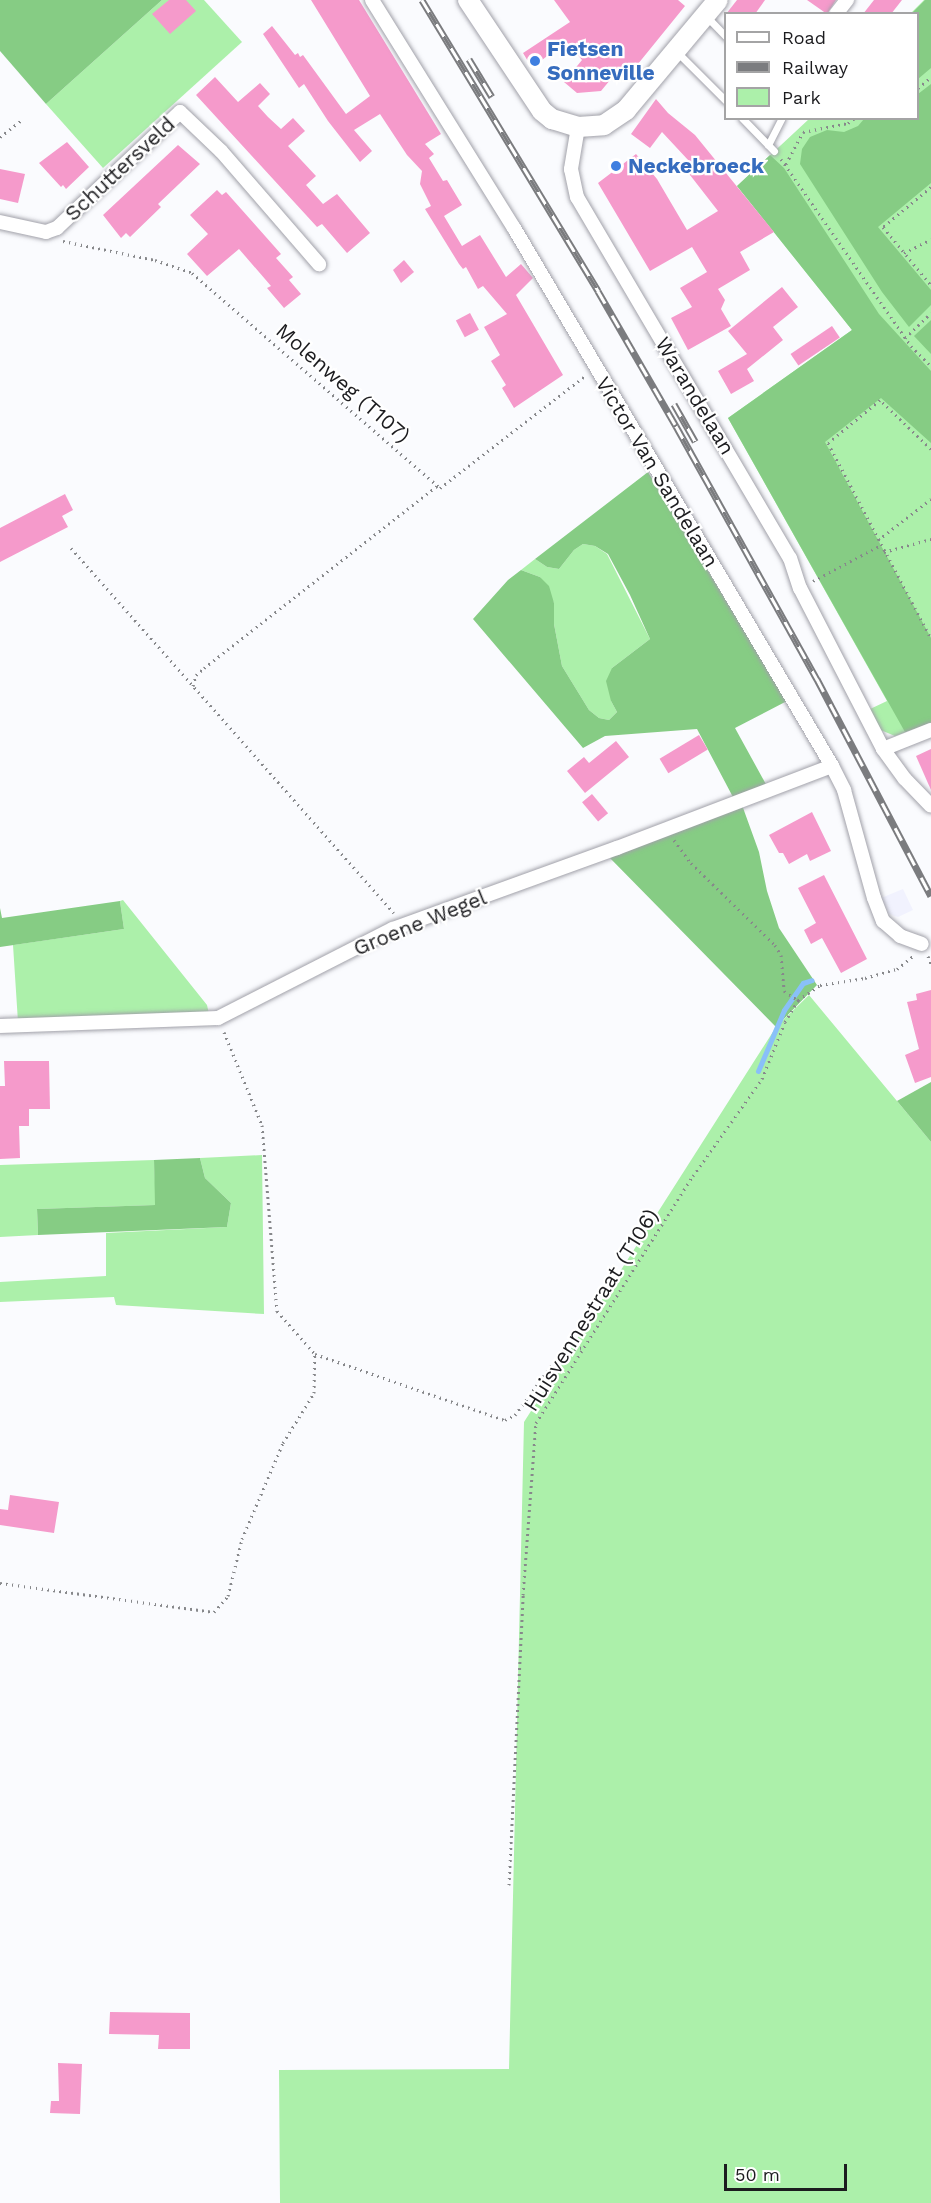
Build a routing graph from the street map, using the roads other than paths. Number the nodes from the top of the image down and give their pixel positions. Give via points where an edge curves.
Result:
1 (372, 0) edge
2 (468, 0) edge
3 (718, 0) edge
4 (847, 0) edge
5 (838, 12) edge
6 (706, 16) junction
7 (724, 34) edge
8 (676, 51) junction
9 (724, 99) edge
10 (744, 120) edge
11 (782, 120) edge
12 (578, 127) junction
13 (768, 145) junction
14 (774, 151) road end
15 (0, 222) edge
16 (319, 264) dead end
17 (931, 730) edge
18 (883, 749) junction
19 (832, 766) junction
20 (931, 806) edge
21 (922, 944) road end
22 (0, 1026) edge

1 - 19 street, Victor Van Sandelaan via 514,228
2 - 12 main road via 542,111 552,119
3 - 6 main road
4 - 5 street
6 - 7 lane
6 - 8 main road
8 - 9 lane
8 - 12 main road via 640,98 615,120
10 - 13 lane
11 - 13 lane
12 - 18 street, Warandelaan via 571,169 577,197 790,558 800,588
13 - 14 lane
15 - 16 street, Schuttersveld via 46,232 57,228 180,112 221,151
17 - 18 street
18 - 20 street, Warandelaan via 904,779
19 - 21 street, Victor Van Sandelaan via 843,790 878,910 890,930
19 - 22 street, Groene Wegel via 404,925 218,1018

